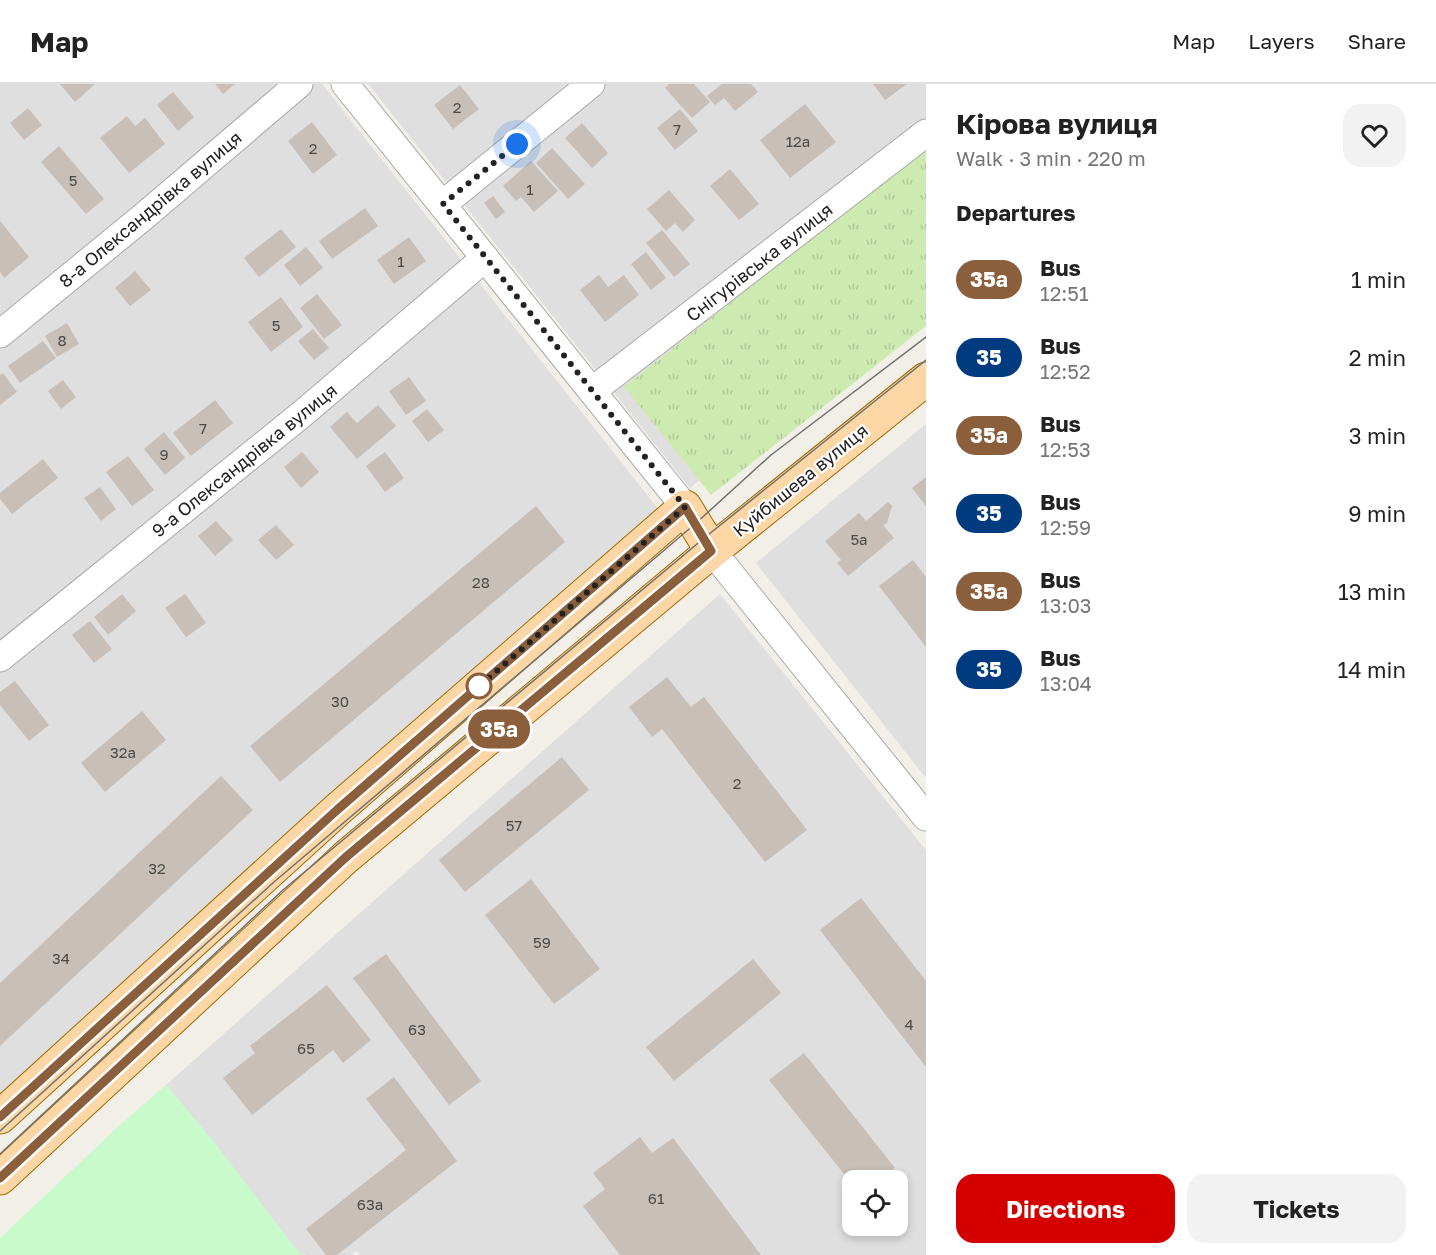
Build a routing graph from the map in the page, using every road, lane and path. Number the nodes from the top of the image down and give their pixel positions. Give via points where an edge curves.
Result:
1 (299, 84) edge
2 (345, 84) edge
3 (591, 84) edge
4 (926, 133) edge
5 (443, 204) junction
6 (485, 258) junction
7 (0, 333) edge
8 (926, 379) edge
9 (592, 391) junction
10 (685, 507) junction
11 (711, 551) junction
12 (0, 658) edge
13 (926, 817) edge
14 (0, 1117) edge
15 (0, 1178) edge

1 - 7 street, 8-а Олександрівка вулиця
2 - 5 street
3 - 5 street
4 - 9 street, Снігурівська вулиця
5 - 6 street
6 - 9 street
6 - 12 street, 9-а Олександрівка вулиця via 302,414
8 - 11 main road, Куйбишева вулиця
9 - 10 street
10 - 11 main road
10 - 14 main road via 337,810
11 - 13 street
11 - 15 main road, Куйбишева вулиця via 346,857

